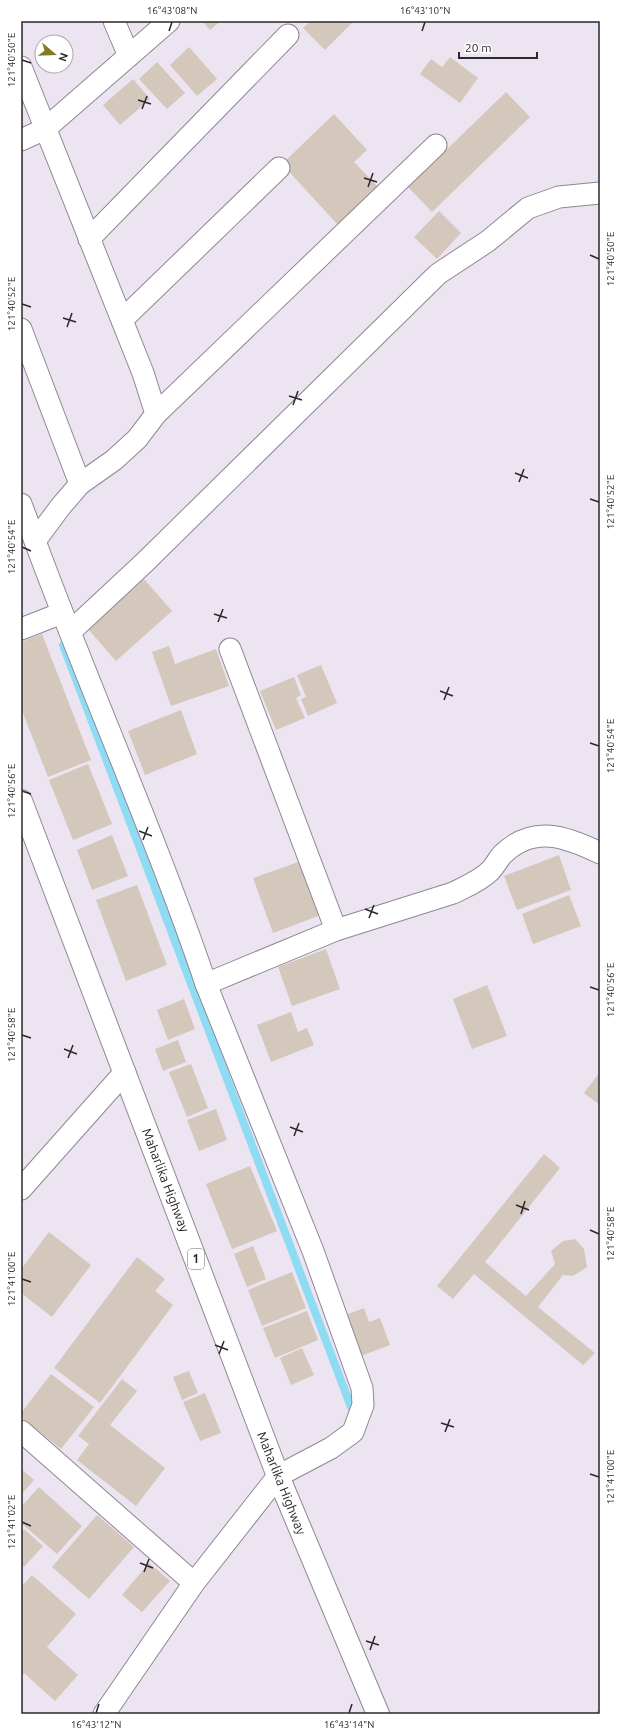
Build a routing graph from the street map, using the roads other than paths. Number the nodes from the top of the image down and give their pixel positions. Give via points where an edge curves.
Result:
1 (114, 21) edge
2 (169, 21) edge
3 (288, 35) dead end
4 (129, 56) junction
5 (21, 67) edge
6 (45, 129) junction
7 (21, 140) edge
8 (436, 145) dead end
9 (279, 168) dead end
10 (600, 194) edge
11 (89, 239) junction
12 (122, 320) junction
13 (21, 329) edge
14 (156, 414) junction
15 (80, 484) junction
16 (21, 504) edge
17 (35, 541) junction
18 (66, 622) junction
19 (21, 629) edge
20 (230, 649) dead end
21 (21, 801) edge
22 (600, 853) edge
23 (336, 930) junction
24 (206, 984) junction
25 (125, 1072) junction
26 (21, 1189) edge
27 (21, 1431) edge
28 (278, 1476) junction
29 (194, 1583) junction
30 (104, 1714) edge
31 (378, 1714) edge

1 - 4 street
2 - 4 street
3 - 11 street
4 - 6 street
5 - 6 street
6 - 7 street
6 - 11 street
8 - 14 street
9 - 12 street
10 - 18 street via 559,197 528,208 488,241 438,274 144,563
11 - 12 street
12 - 14 street
13 - 15 street
14 - 15 street via 137,439 114,460
15 - 17 street
16 - 17 street
17 - 18 street
18 - 19 street
18 - 24 street via 151,835
20 - 23 street
21 - 25 highway, Maharlika Highway / 1
22 - 23 street via 577,842 552,835 522,839 503,854 489,871 470,885 453,893
23 - 24 street
24 - 28 street via 313,1251 362,1388 363,1405 353,1432 331,1448
25 - 26 street
25 - 28 highway, Maharlika Highway / 1
27 - 29 street
28 - 29 street
28 - 31 highway, Maharlika Highway / 1
29 - 30 street

